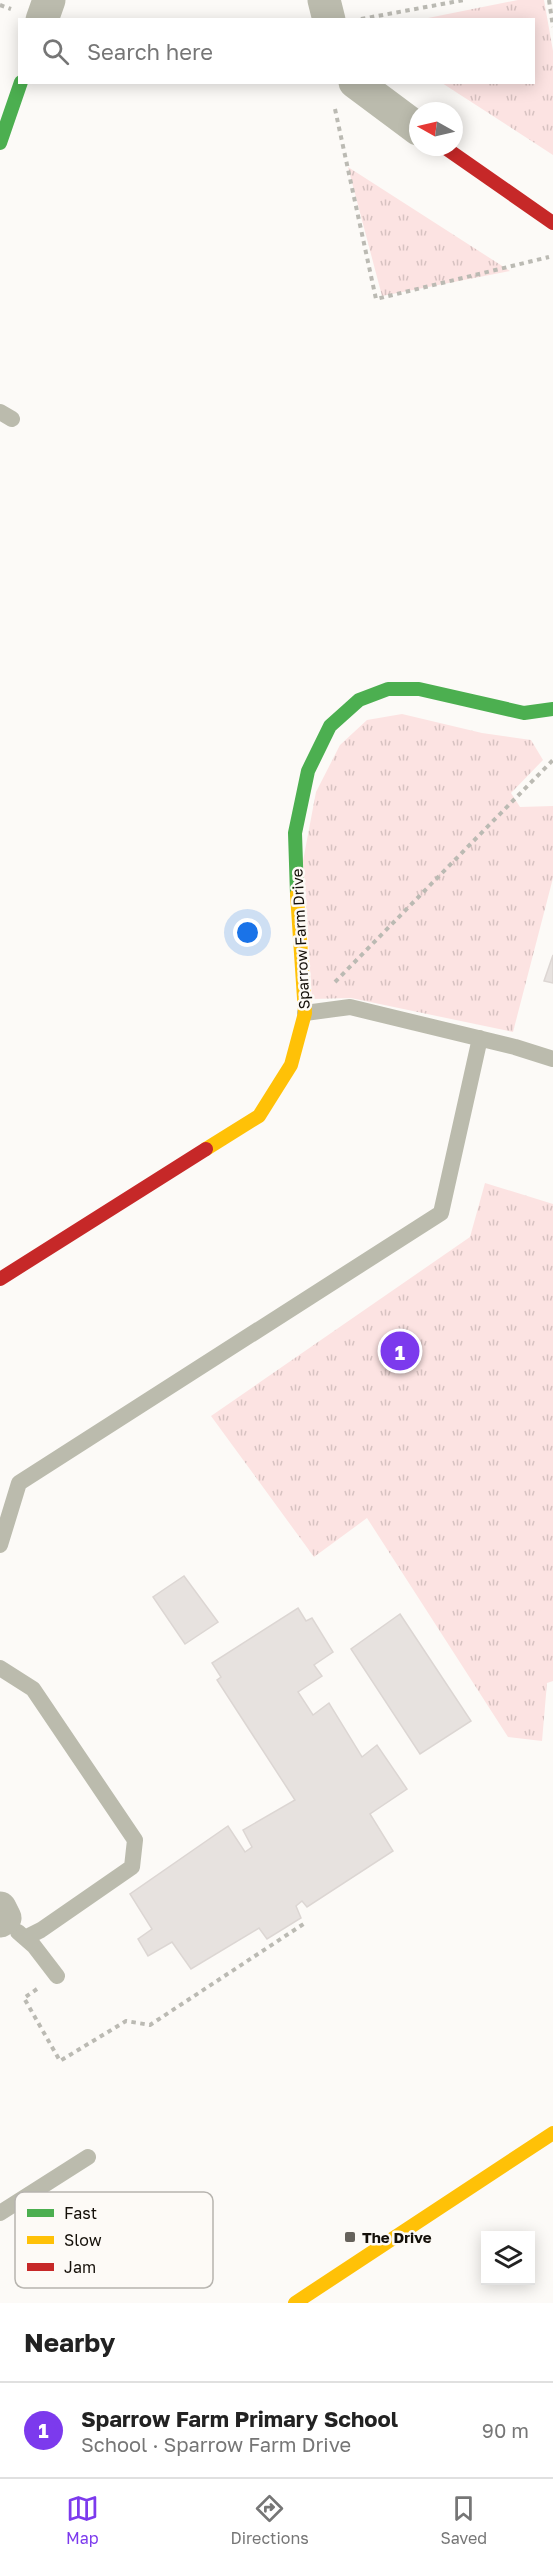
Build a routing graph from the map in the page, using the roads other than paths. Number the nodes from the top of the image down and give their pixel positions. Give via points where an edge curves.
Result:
1 (49, 0) edge
2 (324, 0) edge
3 (43, 18) edge
4 (328, 18) edge
5 (20, 84) edge
6 (358, 84) edge
7 (409, 122) edge
8 (0, 143) edge
9 (457, 156) edge
10 (553, 223) edge
11 (553, 710) edge
12 (305, 1013) junction
13 (480, 1038) junction
14 (553, 1059) edge
15 (0, 1279) edge
16 (0, 1545) edge
17 (0, 1668) edge
18 (7, 1921) edge
19 (57, 1976) dead end
20 (553, 2133) edge
21 (88, 2157) dead end
22 (33, 2192) edge
23 (15, 2203) edge
24 (0, 2213) edge
25 (295, 2303) edge

1 - 3 street
2 - 4 street
5 - 8 street
6 - 7 street
9 - 10 street
11 - 12 street, Sparrow Farm Drive via 524,713 419,689 388,689 359,700 330,726 308,771 295,833
12 - 13 lane via 350,1007
12 - 15 street, Sparrow Farm Drive via 291,1065 259,1116
13 - 14 lane
13 - 16 lane via 441,1213 20,1483
17 - 18 lane via 33,1689 135,1840 132,1867 41,1930
18 - 19 lane
20 - 25 street
21 - 22 lane
23 - 24 lane

